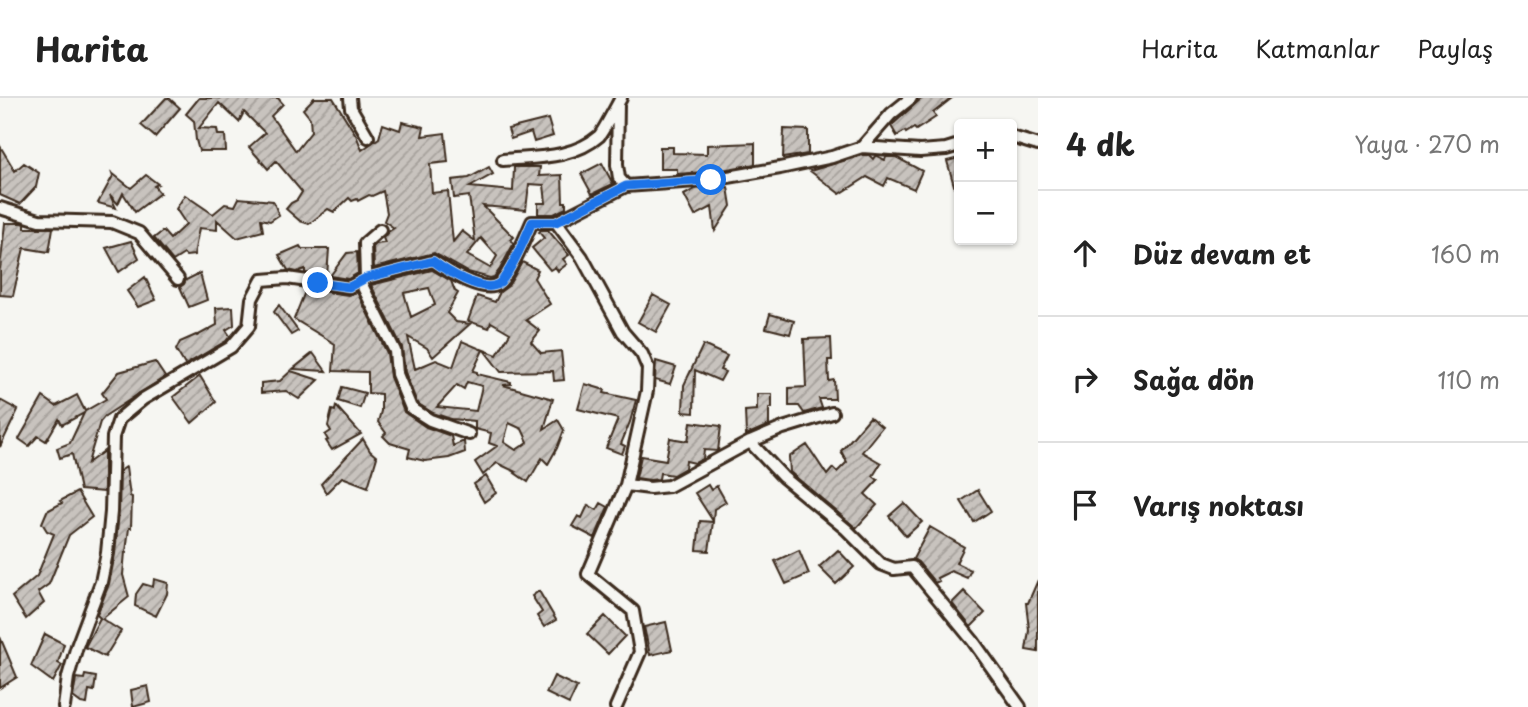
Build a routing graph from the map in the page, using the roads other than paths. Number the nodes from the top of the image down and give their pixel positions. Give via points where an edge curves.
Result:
1 (350, 98) edge
2 (911, 98) edge
3 (619, 101) edge
4 (368, 137) dead end
5 (1017, 139) edge
6 (1038, 145) edge
7 (862, 147) junction
8 (954, 147) edge
9 (503, 160) dead end
10 (626, 186) junction
11 (0, 208) edge
12 (556, 222) junction
13 (380, 230) dead end
14 (178, 279) dead end
15 (363, 280) junction
16 (832, 413) dead end
17 (469, 434) dead end
18 (750, 442) junction
19 (626, 485) junction
20 (67, 685) junction
21 (64, 707) edge
22 (69, 707) edge
23 (617, 707) edge
24 (1020, 707) edge

1 - 4 street
2 - 7 street
3 - 9 street via 600,135 582,146 561,155
3 - 10 street via 617,165
5 - 6 street
7 - 8 street via 920,151
7 - 10 street via 711,180
10 - 12 street
11 - 14 street via 39,220 112,222 139,233
12 - 15 street via 532,222 500,283 491,287 433,261
12 - 19 street via 648,368
13 - 15 street via 365,243
15 - 17 street via 395,351 397,374 411,408
15 - 20 street via 349,287 287,278 262,280 252,299 249,326 231,347 118,419 113,437 107,553
16 - 18 street
18 - 19 street via 669,486
18 - 24 street via 881,564 894,569 912,567 974,641
19 - 23 street via 588,573 633,611 640,652
20 - 21 street
20 - 22 street

